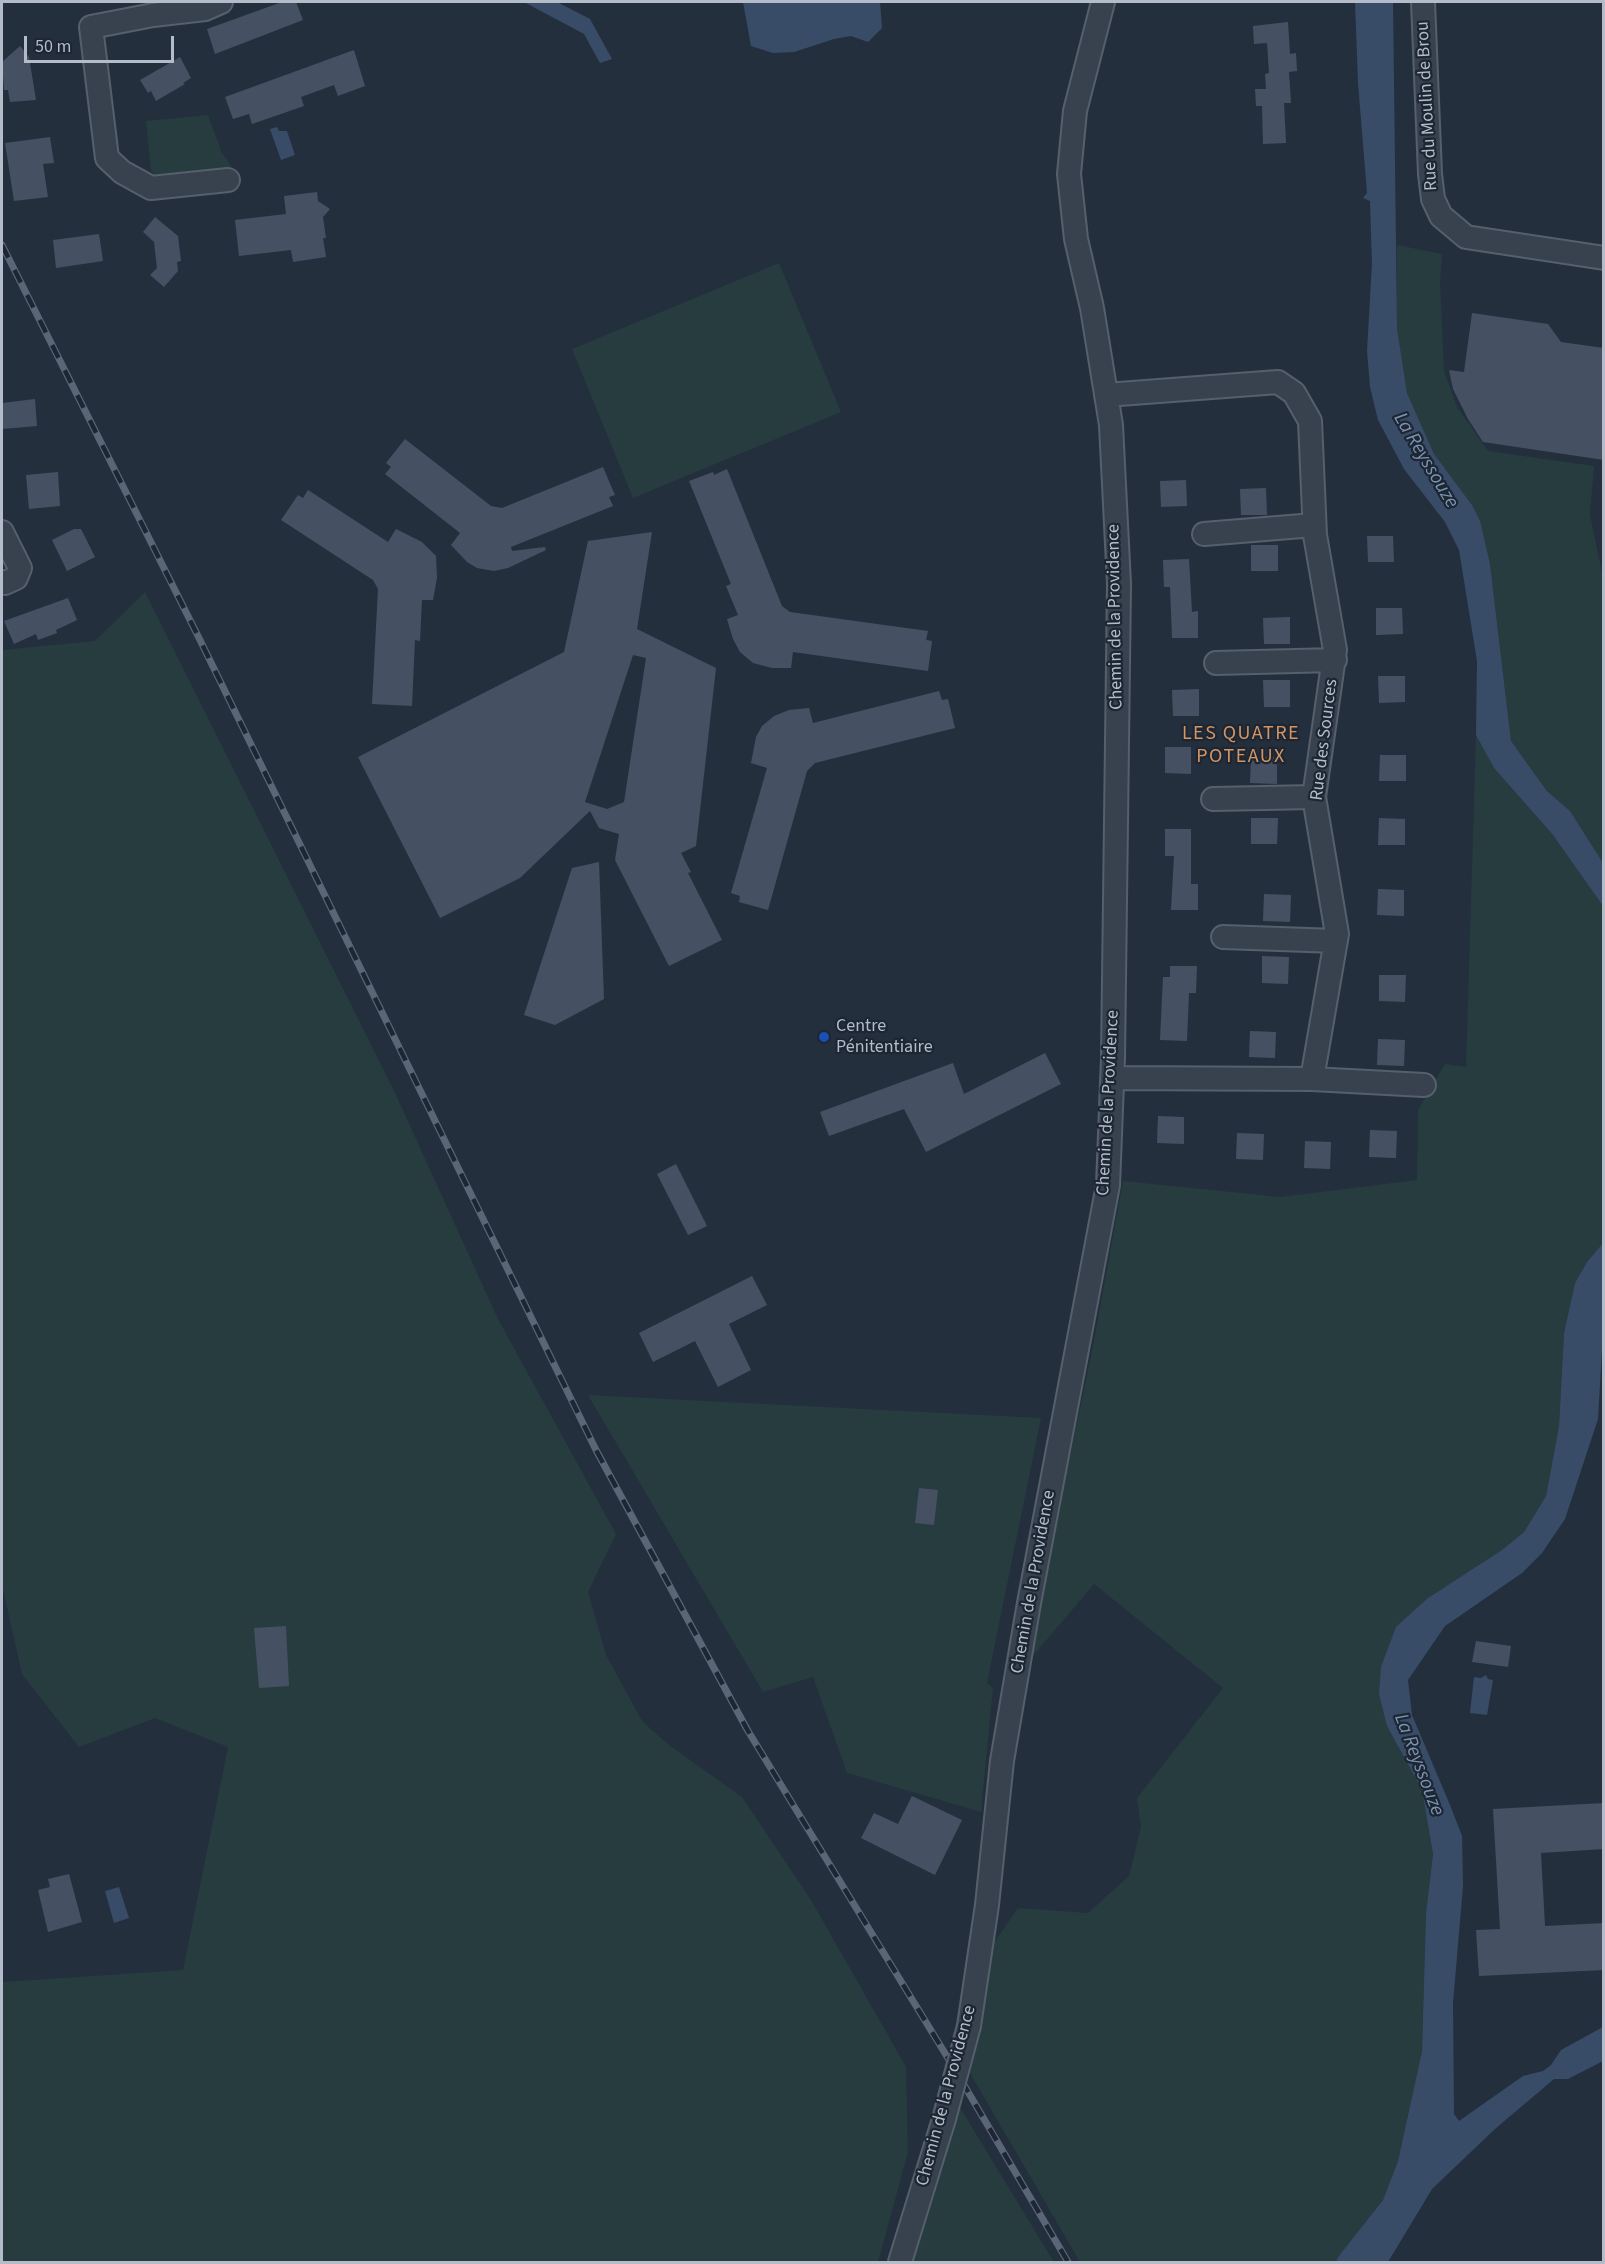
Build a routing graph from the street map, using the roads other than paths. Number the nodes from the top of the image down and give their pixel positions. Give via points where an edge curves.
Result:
1 (221, 2) edge
2 (1103, 2) edge
3 (1423, 2) edge
4 (228, 180) dead end
5 (1604, 258) edge
6 (1106, 395) junction
7 (1314, 525) junction
8 (2, 532) edge
9 (1204, 534) dead end
10 (2, 582) edge
11 (1335, 660) junction
12 (1216, 663) dead end
13 (1314, 797) junction
14 (1214, 799) dead end
15 (1223, 937) dead end
16 (1336, 941) junction
17 (1112, 1078) junction
18 (1312, 1079) junction
19 (1424, 1085) dead end
20 (900, 2262) edge

1 - 4 street via 205,9 91,27 107,158 122,172 151,188
2 - 6 street, Chemin de la Providence via 1075,111 1069,174 1076,239
3 - 5 street, Rue du Moulin de Brou via 1430,174 1433,199 1441,216 1466,237
6 - 7 street, Rue des Sources via 1278,382 1294,393 1310,421
6 - 17 street, Chemin de la Providence via 1119,584
7 - 9 street
7 - 11 street, Rue des Sources
8 - 10 street via 20,568 16,578
11 - 12 street
11 - 13 street, Rue des Sources
13 - 14 street
13 - 16 street, Rue des Sources
15 - 16 street
16 - 18 street, Rue des Sources
17 - 18 street
17 - 20 street, Chemin de la Providence, bridge via 1108,1185 1002,1761 969,2026
18 - 19 street

